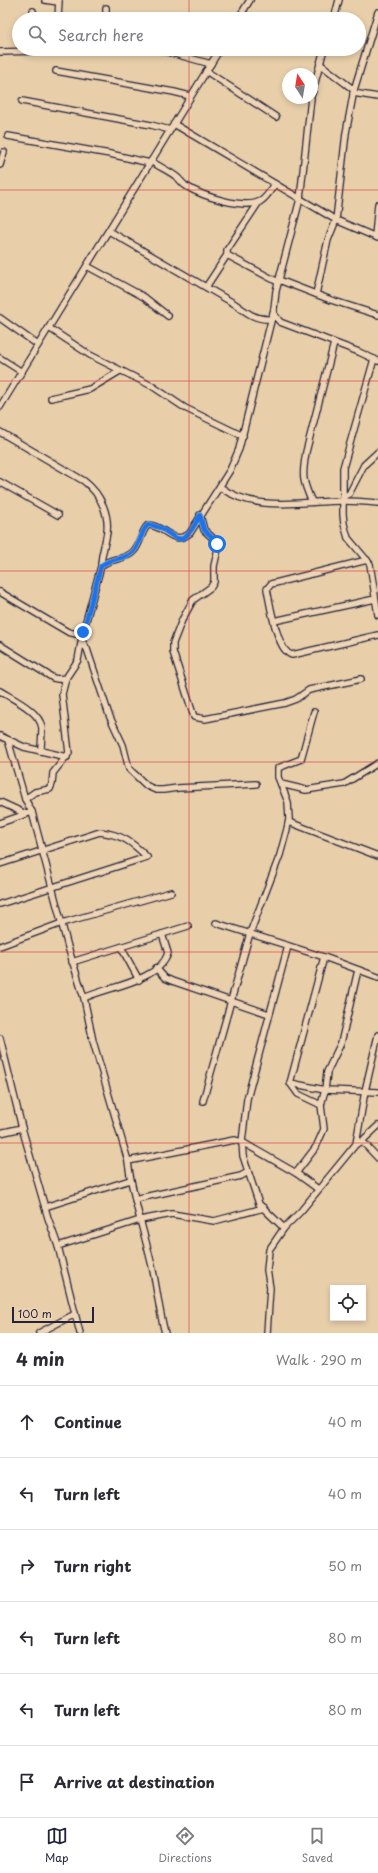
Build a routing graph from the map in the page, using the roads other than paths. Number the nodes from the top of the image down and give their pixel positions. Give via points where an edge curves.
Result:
1 (45, 0) edge
2 (250, 0) edge
3 (339, 0) edge
4 (59, 1) edge
5 (106, 8) dead end
6 (58, 12) edge
7 (106, 12) edge
8 (242, 12) edge
9 (336, 12) edge
10 (378, 12) edge
11 (12, 51) edge
12 (0, 52) edge
13 (366, 52) edge
14 (188, 56) edge
15 (216, 56) edge
16 (322, 56) edge
17 (365, 56) edge
18 (211, 64) junction
19 (320, 64) junction
20 (56, 71) dead end
21 (206, 71) junction
22 (318, 72) edge
23 (354, 92) junction
24 (190, 96) junction
25 (378, 97) edge
26 (22, 101) dead end
27 (310, 104) edge
28 (276, 116) dead end
29 (174, 124) junction
30 (170, 130) junction
31 (8, 136) dead end
32 (4, 152) dead end
33 (150, 162) junction
34 (0, 165) edge
35 (275, 184) junction
36 (300, 200) junction
37 (259, 202) junction
38 (378, 204) edge
39 (336, 220) junction
40 (109, 231) junction
41 (377, 237) edge
42 (227, 255) junction
43 (87, 266) junction
44 (279, 281) junction
45 (206, 288) junction
46 (316, 294) junction
47 (274, 309) junction
48 (378, 315) edge
49 (168, 316) dead end
50 (0, 318) edge
51 (271, 319) junction
52 (49, 328) junction
53 (334, 344) junction
54 (38, 345) junction
55 (0, 358) edge
56 (376, 360) edge
57 (120, 371) junction
58 (22, 372) junction
59 (51, 398) dead end
60 (0, 407) edge
61 (0, 432) edge
62 (243, 436) junction
63 (378, 452) edge
64 (0, 482) edge
65 (220, 487) junction
66 (344, 499) junction
67 (312, 502) junction
68 (378, 503) edge
69 (200, 515) junction
70 (58, 516) dead end
71 (368, 560) junction
72 (101, 566) junction
73 (375, 585) edge
74 (0, 592) edge
75 (375, 599) junction
76 (378, 615) edge
77 (274, 621) junction
78 (83, 632) junction
79 (378, 635) edge
80 (82, 641) junction
81 (0, 645) edge
82 (66, 678) junction
83 (361, 679) dead end
84 (0, 691) edge
85 (314, 712) dead end
86 (0, 736) edge
87 (8, 740) junction
88 (41, 751) junction
89 (67, 757) junction
90 (378, 763) edge
91 (256, 784) dead end
92 (281, 784) junction
93 (25, 799) junction
94 (0, 802) edge
95 (29, 813) junction
96 (289, 822) junction
97 (0, 823) edge
98 (42, 850) junction
99 (378, 856) edge
100 (0, 864) edge
101 (52, 887) junction
102 (170, 892) dead end
103 (0, 904) edge
104 (216, 923) dead end
105 (62, 924) junction
106 (188, 926) dead end
107 (250, 933) junction
108 (162, 934) junction
109 (0, 946) edge
110 (288, 946) junction
111 (121, 947) junction
112 (324, 957) junction
113 (72, 962) junction
114 (156, 968) junction
115 (358, 970) junction
116 (378, 977) edge
117 (139, 980) junction
118 (84, 998) junction
119 (230, 1001) junction
120 (268, 1014) junction
121 (378, 1035) edge
122 (0, 1038) edge
123 (290, 1083) junction
124 (325, 1090) junction
125 (365, 1091) junction
126 (378, 1092) edge
127 (203, 1102) dead end
128 (321, 1105) junction
129 (378, 1126) edge
130 (22, 1128) junction
131 (0, 1133) edge
132 (362, 1141) junction
133 (242, 1142) junction
134 (356, 1144) junction
135 (378, 1158) edge
136 (128, 1161) junction
137 (248, 1172) junction
138 (296, 1173) junction
139 (130, 1180) junction
140 (318, 1189) junction
141 (135, 1199) junction
142 (45, 1207) junction
143 (264, 1208) junction
144 (140, 1220) junction
145 (284, 1228) junction
146 (58, 1246) junction
147 (75, 1314) junction
148 (39, 1333) edge
149 (80, 1333) edge
150 (165, 1333) edge
151 (267, 1333) edge

1 - 4 street
2 - 8 street
3 - 9 street
4 - 6 street
5 - 7 street
10 - 13 street
11 - 12 street
14 - 18 street
15 - 18 street
16 - 19 street
17 - 23 street
18 - 21 street
19 - 22 street
19 - 23 street
20 - 24 street
21 - 24 street
21 - 28 street
23 - 25 street
23 - 39 street via 346,133
24 - 29 street
26 - 30 street
27 - 36 street
29 - 30 street
29 - 35 street
30 - 33 street
31 - 33 street
32 - 34 street
33 - 37 street via 178,178 187,187 217,199 243,204
33 - 40 street
35 - 36 street
35 - 37 street
36 - 39 street
36 - 44 street
37 - 42 street via 227,250
38 - 41 street
39 - 41 street
39 - 46 street via 328,240
40 - 43 street
40 - 45 street
42 - 44 street
42 - 45 street
43 - 49 street via 144,297
43 - 52 street
44 - 46 street
44 - 47 street
45 - 51 street via 252,316
46 - 48 street
47 - 51 street
47 - 53 street via 274,314 280,322
50 - 54 street
51 - 62 street
52 - 54 street
52 - 57 street
53 - 56 street
53 - 67 street via 303,470 303,483
54 - 58 street
55 - 58 street
56 - 66 street via 343,468
57 - 59 street via 90,389
57 - 62 street via 152,386 185,408
58 - 60 street
61 - 72 street via 95,489 103,504 106,520 107,534
62 - 65 street via 230,470
63 - 66 street via 364,465
64 - 70 street
65 - 67 street via 229,494 257,502
65 - 69 street
66 - 67 street
66 - 68 street
66 - 71 street via 344,524 348,538
69 - 72 street via 190,533 182,538 175,538 158,527 148,525 142,540 131,554 109,560
69 - 83 street via 204,530 215,540 218,549 214,582 193,600 173,643 173,652 194,717 204,719 291,702 309,690
71 - 73 street
71 - 77 street via 271,584 267,589
72 - 78 street
73 - 75 street
74 - 78 street via 68,632
75 - 76 street
75 - 77 street
77 - 79 street via 283,648 292,655
78 - 80 street
80 - 82 street via 78,660
80 - 91 street via 109,715 123,745 129,769 147,786 163,790
81 - 82 street via 53,678
82 - 89 street via 62,694 70,748
84 - 88 street via 30,710 38,719 42,727
85 - 92 street via 301,759 278,768
86 - 87 street
87 - 88 street
87 - 93 street
88 - 89 street
89 - 93 street via 53,773 50,789 35,792
90 - 92 street via 344,784 306,790
92 - 96 street via 288,802
93 - 95 street
94 - 95 street
95 - 97 street
95 - 98 street
96 - 99 street
96 - 107 street via 280,855
98 - 100 street
98 - 101 street
98 - 101 street via 100,832 127,839 146,857
101 - 103 street
101 - 105 street
102 - 105 street
104 - 107 street
105 - 109 street
105 - 113 street
106 - 108 street
107 - 110 street
107 - 119 street
108 - 111 street
108 - 114 street via 168,953
110 - 112 street
110 - 120 street
111 - 113 street
111 - 117 street
112 - 115 street
112 - 123 street
113 - 118 street
114 - 117 street
114 - 119 street via 165,978
115 - 116 street
115 - 124 street via 341,1043 327,1072
117 - 118 street
118 - 136 street via 93,1041
119 - 120 street
119 - 127 street
120 - 133 street via 247,1099
121 - 125 street
122 - 130 street
123 - 124 street
123 - 128 street via 298,1094
124 - 125 street
124 - 128 street
125 - 126 street
125 - 134 street
128 - 138 street via 324,1129 316,1147
129 - 132 street
130 - 131 street
130 - 142 street
132 - 134 street
132 - 135 street
133 - 136 street via 234,1140
133 - 137 street
133 - 138 street
134 - 140 street
136 - 139 street
137 - 141 street via 241,1176
137 - 143 street via 259,1204
138 - 140 street
139 - 141 street
139 - 142 street
140 - 145 street
141 - 144 street
142 - 146 street
143 - 144 street via 214,1221 172,1214
143 - 145 street
144 - 146 street
144 - 150 street
145 - 151 street via 269,1250
146 - 147 street
147 - 148 street
147 - 149 street

